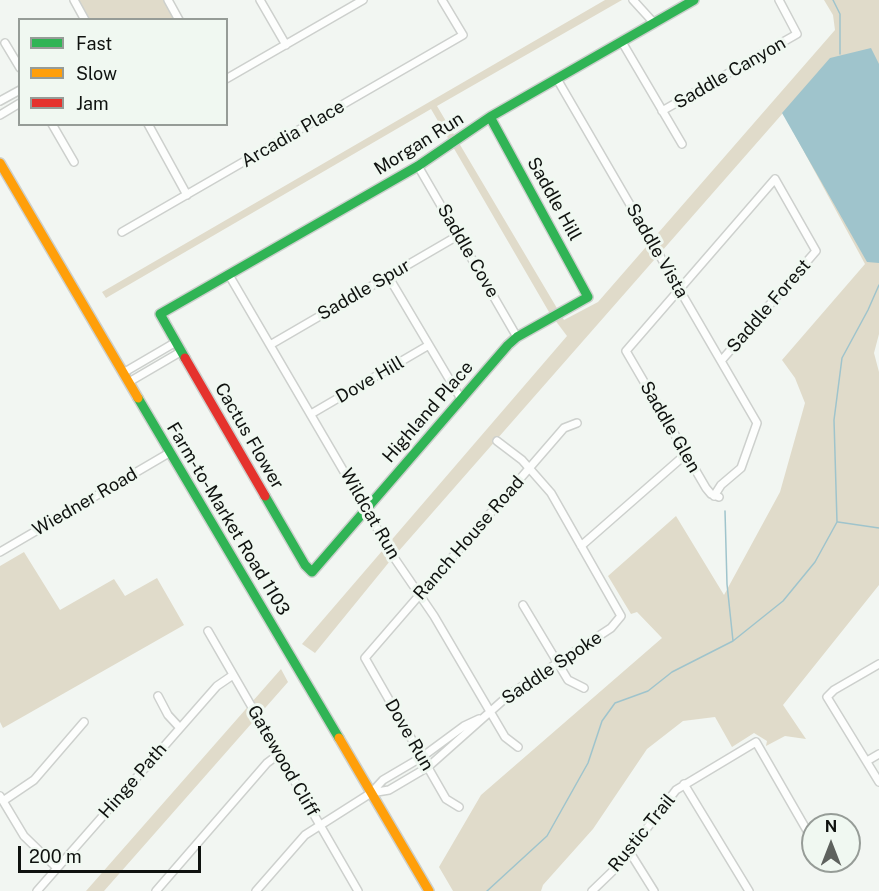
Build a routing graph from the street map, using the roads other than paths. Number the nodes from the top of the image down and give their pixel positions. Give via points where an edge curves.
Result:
1 (74, 0) edge
2 (168, 0) edge
3 (260, 0) edge
4 (363, 0) edge
5 (442, 0) edge
6 (633, 0) edge
7 (694, 0) edge
8 (778, 0) edge
9 (354, 2) edge
10 (84, 18) edge
11 (178, 18) edge
12 (654, 23) junction
13 (622, 42) junction
14 (5, 43) dead end
15 (286, 45) junction
16 (18, 65) edge
17 (228, 78) edge
18 (557, 79) junction
19 (18, 91) edge
20 (0, 101) edge
21 (18, 104) edge
22 (662, 111) junction
23 (0, 115) edge
24 (490, 117) junction
25 (53, 126) edge
26 (149, 126) edge
27 (682, 144) dead end
28 (74, 162) dead end
29 (0, 163) edge
30 (418, 166) junction
31 (186, 195) junction
32 (122, 232) dead end
33 (459, 236) junction
34 (229, 275) junction
35 (388, 276) junction
36 (680, 289) junction
37 (588, 297) joint
38 (160, 314) joint
39 (517, 337) junction
40 (176, 342) junction
41 (270, 345) junction
42 (429, 345) junction
43 (182, 351) junction
44 (721, 361) junction
45 (123, 373) junction
46 (129, 382) junction
47 (461, 399) junction
48 (311, 414) junction
49 (577, 423) dead end
50 (497, 441) dead end
51 (169, 453) junction
52 (686, 454) junction
53 (529, 468) junction
54 (717, 496) joint
55 (367, 509) junction
56 (581, 546) junction
57 (0, 552) edge
58 (312, 572) joint
59 (419, 596) junction
60 (523, 605) dead end
61 (208, 631) dead end
62 (365, 658) joint
63 (556, 663) junction
64 (879, 664) edge
65 (233, 675) junction
66 (584, 688) dead end
67 (158, 696) dead end
68 (489, 711) junction
69 (482, 718) junction
70 (84, 722) dead end
71 (180, 728) junction
72 (518, 747) dead end
73 (279, 754) junction
74 (879, 754) edge
75 (422, 757) junction
76 (867, 761) junction
77 (428, 767) junction
78 (879, 782) edge
79 (684, 784) junction
80 (371, 793) junction
81 (2, 798) edge
82 (459, 807) dead end
83 (801, 820) edge
84 (321, 824) junction
85 (629, 851) junction
86 (57, 868) junction
87 (37, 891) edge
88 (156, 891) edge
89 (256, 891) edge
90 (358, 891) edge
91 (429, 891) edge
92 (592, 891) edge
93 (654, 891) edge
94 (749, 891) edge

1 - 10 street
2 - 11 street
3 - 15 street
4 - 9 street
5 - 31 street, Arcadia Place via 463,35
6 - 12 street
7 - 12 street, Morgan Run
8 - 22 street, Saddle Canyon via 797,34
9 - 15 street
12 - 13 street, Morgan Run
13 - 18 street, Morgan Run
13 - 22 street
14 - 16 street
15 - 17 street
18 - 24 street, Morgan Run
18 - 36 street, Saddle Vista
19 - 20 street
21 - 23 street
22 - 27 street
24 - 30 street, Morgan Run
24 - 37 street, Saddle Hill
25 - 28 street
26 - 31 street
29 - 45 street, Farm-to-Market Road 1103
30 - 33 street, Saddle Cove
30 - 34 street, Morgan Run
31 - 32 street, Arcadia Place
33 - 35 street, Saddle Spur
33 - 39 street, Saddle Cove
34 - 38 street, Morgan Run
34 - 41 street, Wildcat Run
35 - 41 street, Saddle Spur
35 - 42 street
36 - 44 street, Saddle Vista
36 - 44 street, Saddle Forest via 775,179 816,251
36 - 52 street, Saddle Glen via 626,351
37 - 39 street, Highland Place
38 - 40 street, Cactus Flower
39 - 47 street, Highland Place
40 - 43 street, Cactus Flower
40 - 45 street
41 - 48 street, Wildcat Run
42 - 47 street
42 - 48 street, Dove Hill
43 - 46 street
43 - 58 street, Cactus Flower
44 - 54 street, Saddle Vista via 757,423 741,468 721,485
45 - 46 street, Farm-to-Market Road 1103
46 - 51 street, Farm-to-Market Road 1103
47 - 55 street, Highland Place
48 - 55 street, Wildcat Run
49 - 53 street, Ranch House Road via 564,428
50 - 53 street
51 - 57 street, Wiedner Road
51 - 80 street, Farm-to-Market Road 1103
52 - 54 street, Saddle Glen via 706,488
52 - 56 street
53 - 56 street via 551,493
53 - 59 street, Ranch House Road
55 - 58 street, Highland Place
55 - 59 street, Wildcat Run
56 - 63 street, Saddle Spoke via 621,616 611,628
59 - 62 street, Ranch House Road
59 - 68 street, Wildcat Run
60 - 63 street
61 - 65 street, Gatewood Cliff
62 - 75 street, Dove Run
63 - 66 street via 568,680
63 - 68 street, Saddle Spoke
64 - 76 street via 827,697
65 - 71 street, Hinge Path via 217,686
65 - 73 street, Gatewood Cliff
67 - 71 street
68 - 69 street, Saddle Spoke
68 - 72 street, Wildcat Run via 505,737
69 - 75 street, Saddle Spoke via 464,726
69 - 77 street, Saddle Spoke
70 - 81 street via 34,780
71 - 86 street, Hinge Path
73 - 84 street, Gatewood Cliff
73 - 88 street
74 - 76 street
75 - 77 street, Dove Run
75 - 80 street, Saddle Spoke via 383,780
76 - 78 street
77 - 80 street, Saddle Spoke via 389,790
77 - 82 street, Dove Run via 446,799
79 - 83 street, Rustic Trail via 756,742
79 - 85 street, Rustic Trail via 665,802
79 - 94 street
80 - 84 street
80 - 91 street, Farm-to-Market Road 1103
81 - 86 street via 24,836
84 - 89 street via 305,835
84 - 90 street, Gatewood Cliff
85 - 92 street, Rustic Trail
85 - 93 street
86 - 87 street, Hinge Path

